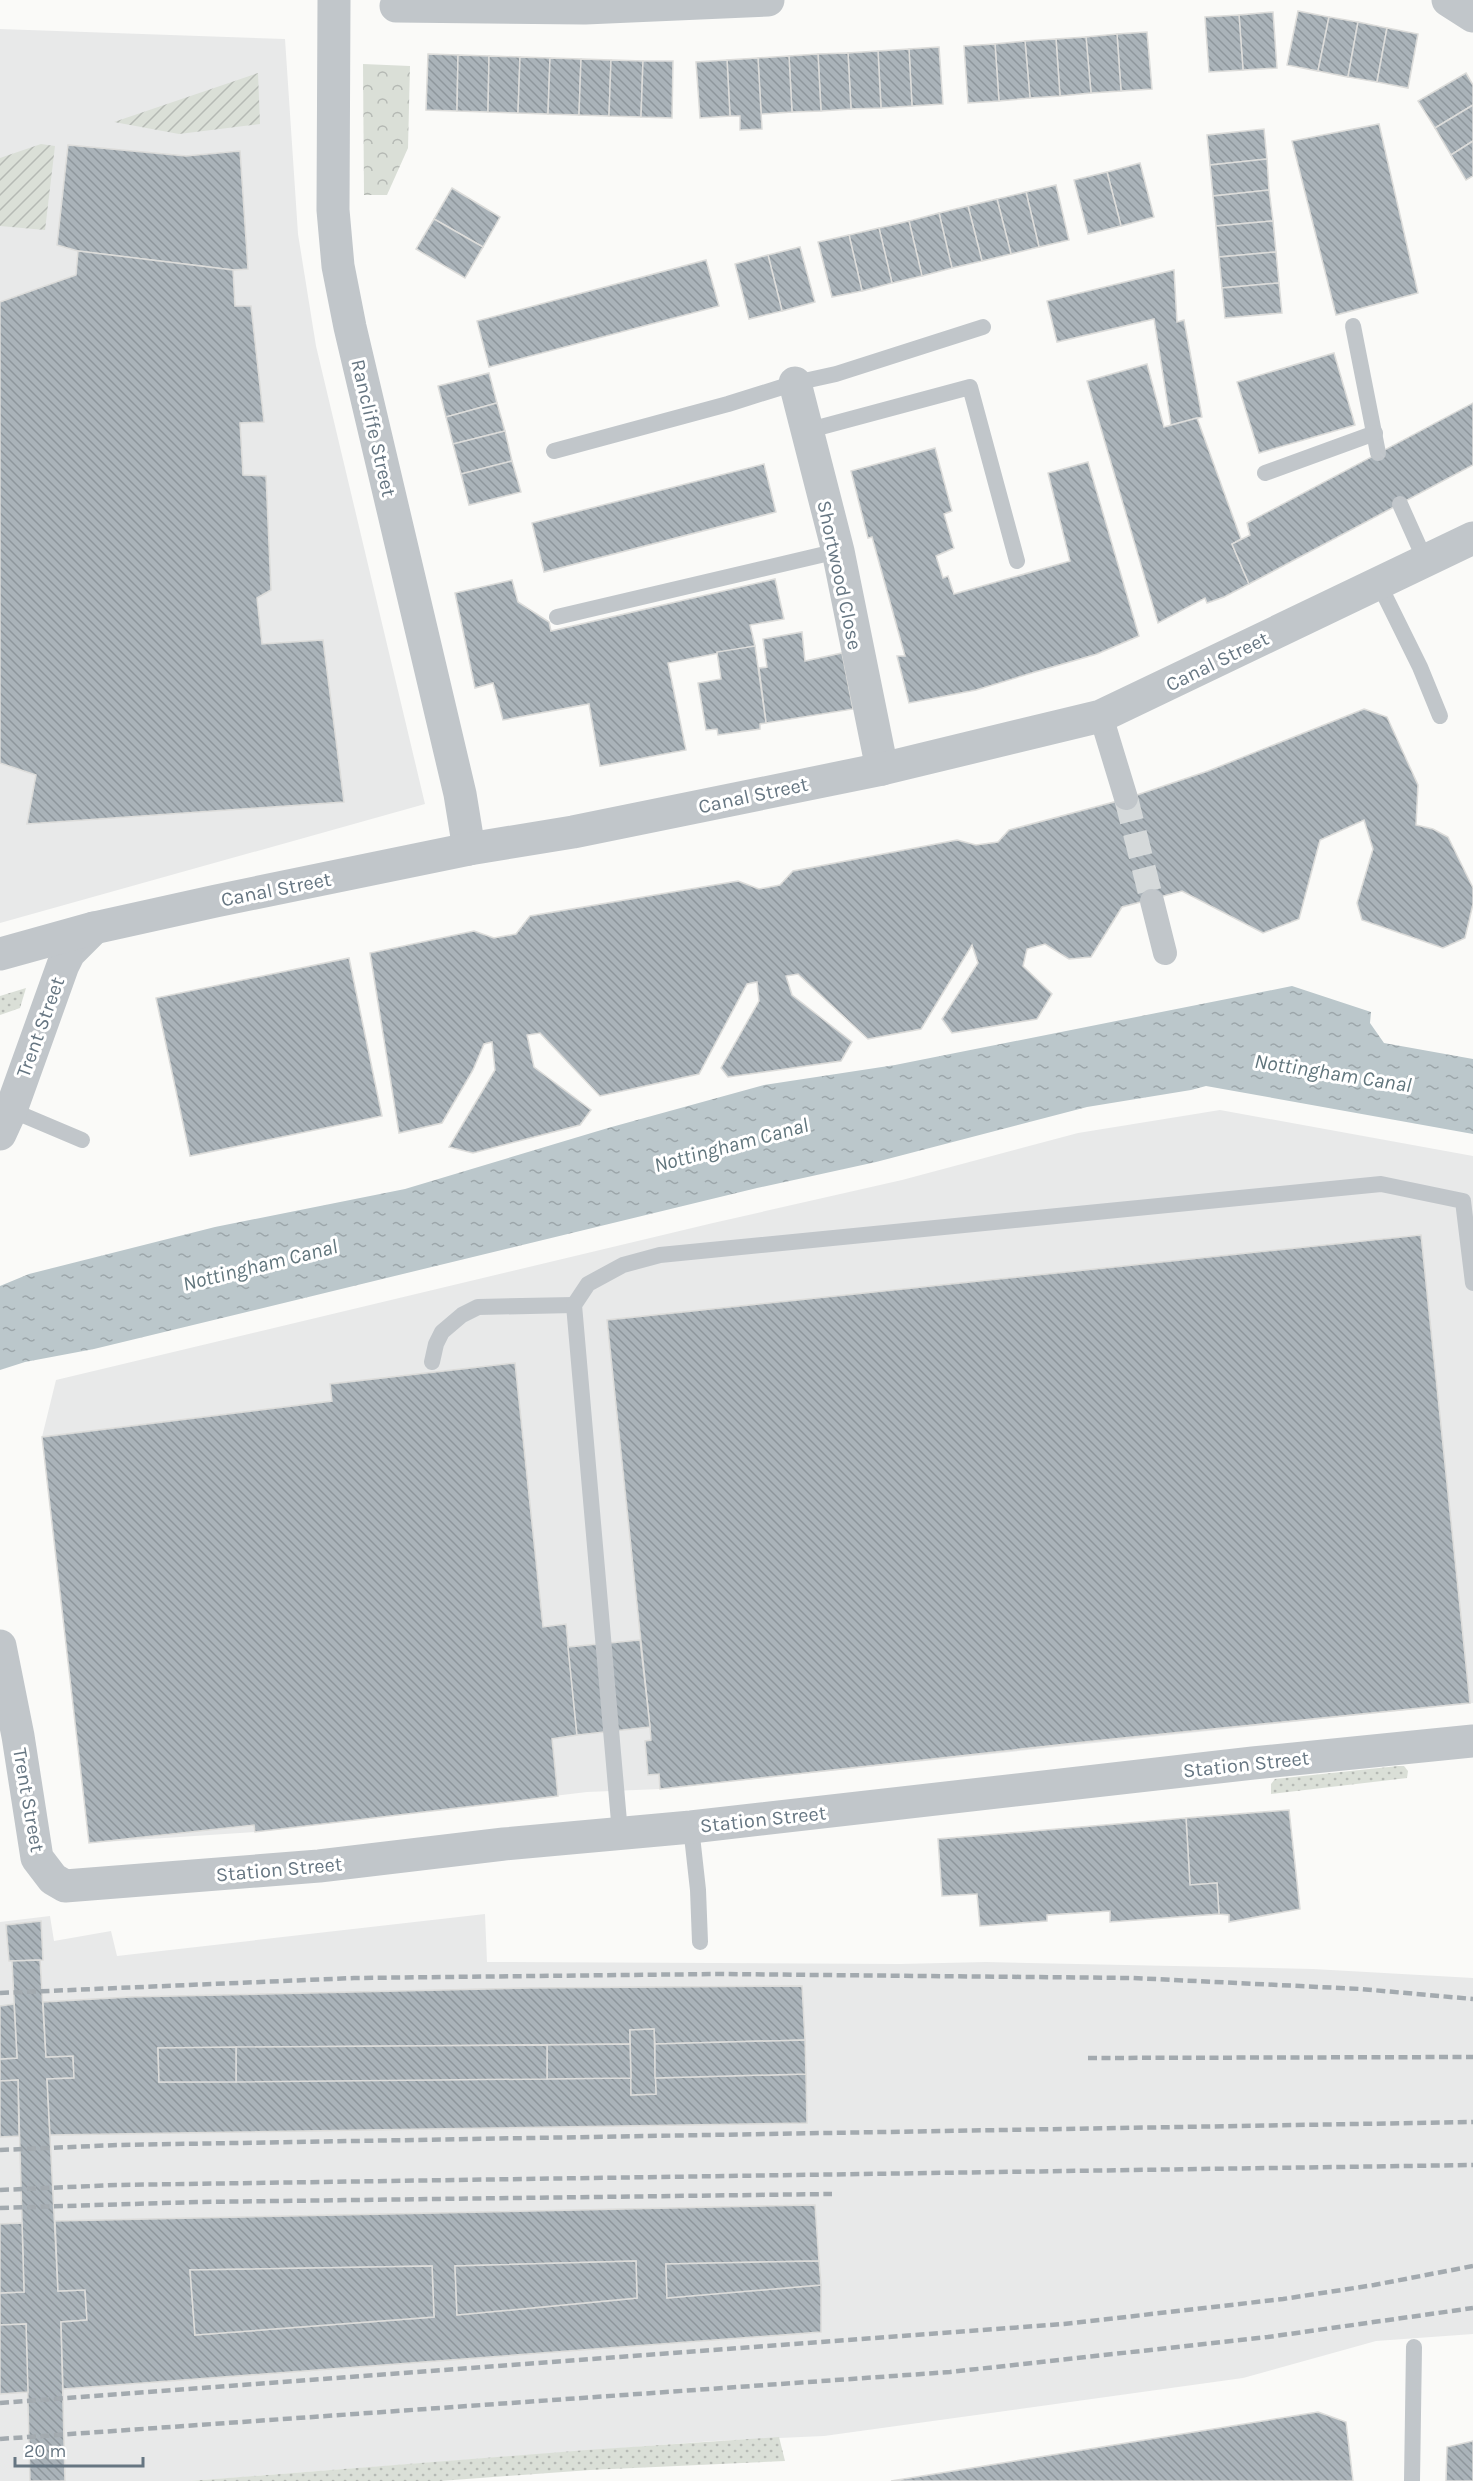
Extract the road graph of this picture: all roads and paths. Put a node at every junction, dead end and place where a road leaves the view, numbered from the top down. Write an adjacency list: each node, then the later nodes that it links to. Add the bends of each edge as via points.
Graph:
1 (334, 0): 25 (street, Rancliffe Street, via 332,165 338,266 460,794)
2 (768, 0): 4 (street, via 585,8)
3 (1448, 0): 5 (street)
4 (396, 6)
5 (1473, 16)
6 (1353, 326): 10 (lane)
7 (983, 327): 8 (lane, via 836,374)
8 (795, 383): 9 (street, Shortwood Close); 11 (lane)
9 (806, 431): 16 (street, Shortwood Close); 18 (lane, via 970,387)
10 (1375, 433): 12 (lane); 13 (lane)
11 (554, 451)
12 (1378, 453)
13 (1265, 473)
14 (1400, 504): 17 (lane)
15 (1473, 538): 17 (street, Canal Street)
16 (838, 551): 20 (lane); 23 (street, Shortwood Close)
17 (1425, 560): 19 (street, Canal Street)
18 (1017, 561)
19 (1379, 584): 21 (street, Canal Street); 22 (lane)
20 (557, 617)
21 (1101, 716): 23 (street, Canal Street); 24 (street)
22 (1440, 716)
23 (882, 769): 25 (street, Canal Street, via 573,832)
24 (1126, 798)
25 (469, 849): 27 (street, Canal Street)
26 (1152, 901): 28 (street)
27 (94, 928): 29 (street, Canal Street); 30 (street, Trent Street, via 69,953 63,965)
28 (1165, 953)
29 (0, 954)
30 (5, 1122): 31 (lane)
31 (82, 1140)
32 (1473, 1283): 33 (lane, via 1463,1201 1381,1184 660,1255 623,1265 588,1284)
33 (574, 1305): 34 (lane, via 478,1307 442,1332); 38 (lane)
34 (432, 1362)
35 (0, 1646): 39 (street, Trent Street, via 37,1858)
36 (1473, 1741): 37 (street, Station Street)
37 (691, 1827): 38 (street, Station Street); 40 (lane)
38 (620, 1833): 39 (street, Station Street, via 319,1866 97,1885 65,1886)
39 (53, 1880)
40 (700, 1942)
41 (1414, 2347): 42 (lane)
42 (1412, 2481)

